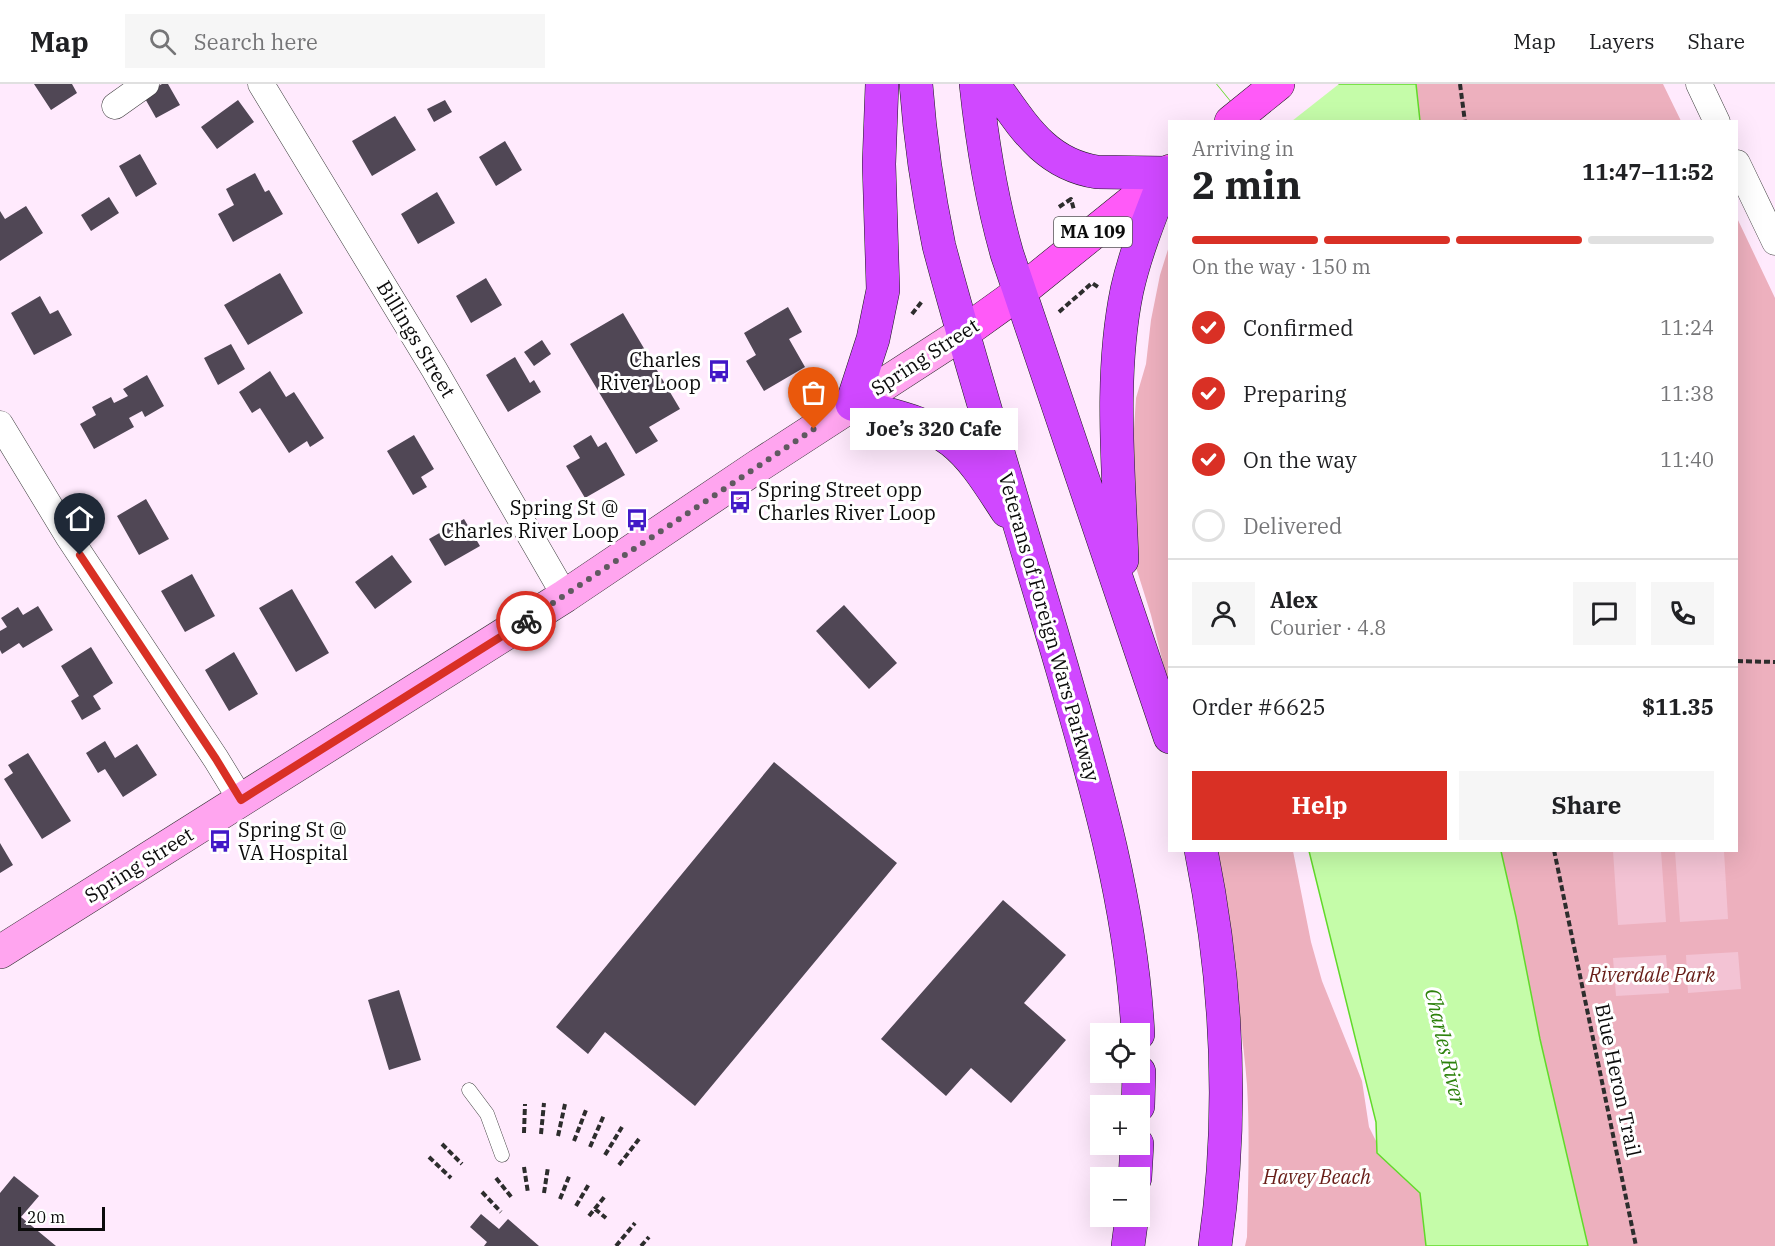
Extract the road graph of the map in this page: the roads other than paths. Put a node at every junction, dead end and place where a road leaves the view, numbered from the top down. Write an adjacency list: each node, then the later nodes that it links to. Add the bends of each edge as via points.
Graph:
1 (146, 84): 9 (street)
2 (261, 84): 20 (street, Billings Street, via 434,369)
3 (882, 84): 17 (highway, via 879,164 883,290 873,339)
4 (916, 84): 16 (highway, Veterans of Foreign Wars Parkway, via 934,225)
5 (976, 84): 15 (highway, via 994,201)
6 (993, 84): 13 (highway, via 1038,144 1067,163 1097,172)
7 (1278, 84): 10 (main road)
8 (1699, 84): 11 (street)
9 (115, 106)
10 (1236, 117)
11 (1716, 120)
12 (1738, 165): 14 (street)
13 (1168, 172): 15 (main road, Spring Street / MA 109); 21 (highway, via 1134,262 1118,351)
14 (1775, 242)
15 (1020, 292): 16 (main road, Spring Street / MA 109); 21 (highway)
16 (963, 333): 17 (main road, Spring Street); 19 (highway, Veterans of Foreign Wars Parkway)
17 (852, 404): 19 (highway, via 928,427 952,441 972,462); 20 (main road, Spring Street)
18 (0, 424): 23 (street, via 68,536)
19 (1022, 532): 26 (highway, Veterans of Foreign Wars Parkway, via 1111,845 1130,947)
20 (565, 596): 23 (main road, Spring Street)
21 (1124, 598): 22 (highway)
22 (1168, 731)
23 (241, 800): 25 (main road, Spring Street)
24 (1201, 852): 31 (highway, via 1220,976 1225,1054 1224,1160)
25 (0, 952)
26 (1137, 1023)
27 (469, 1090): 28 (lane, via 487,1114)
28 (502, 1155)
29 (1131, 1227): 30 (highway)
30 (1128, 1246)
31 (1215, 1246)

